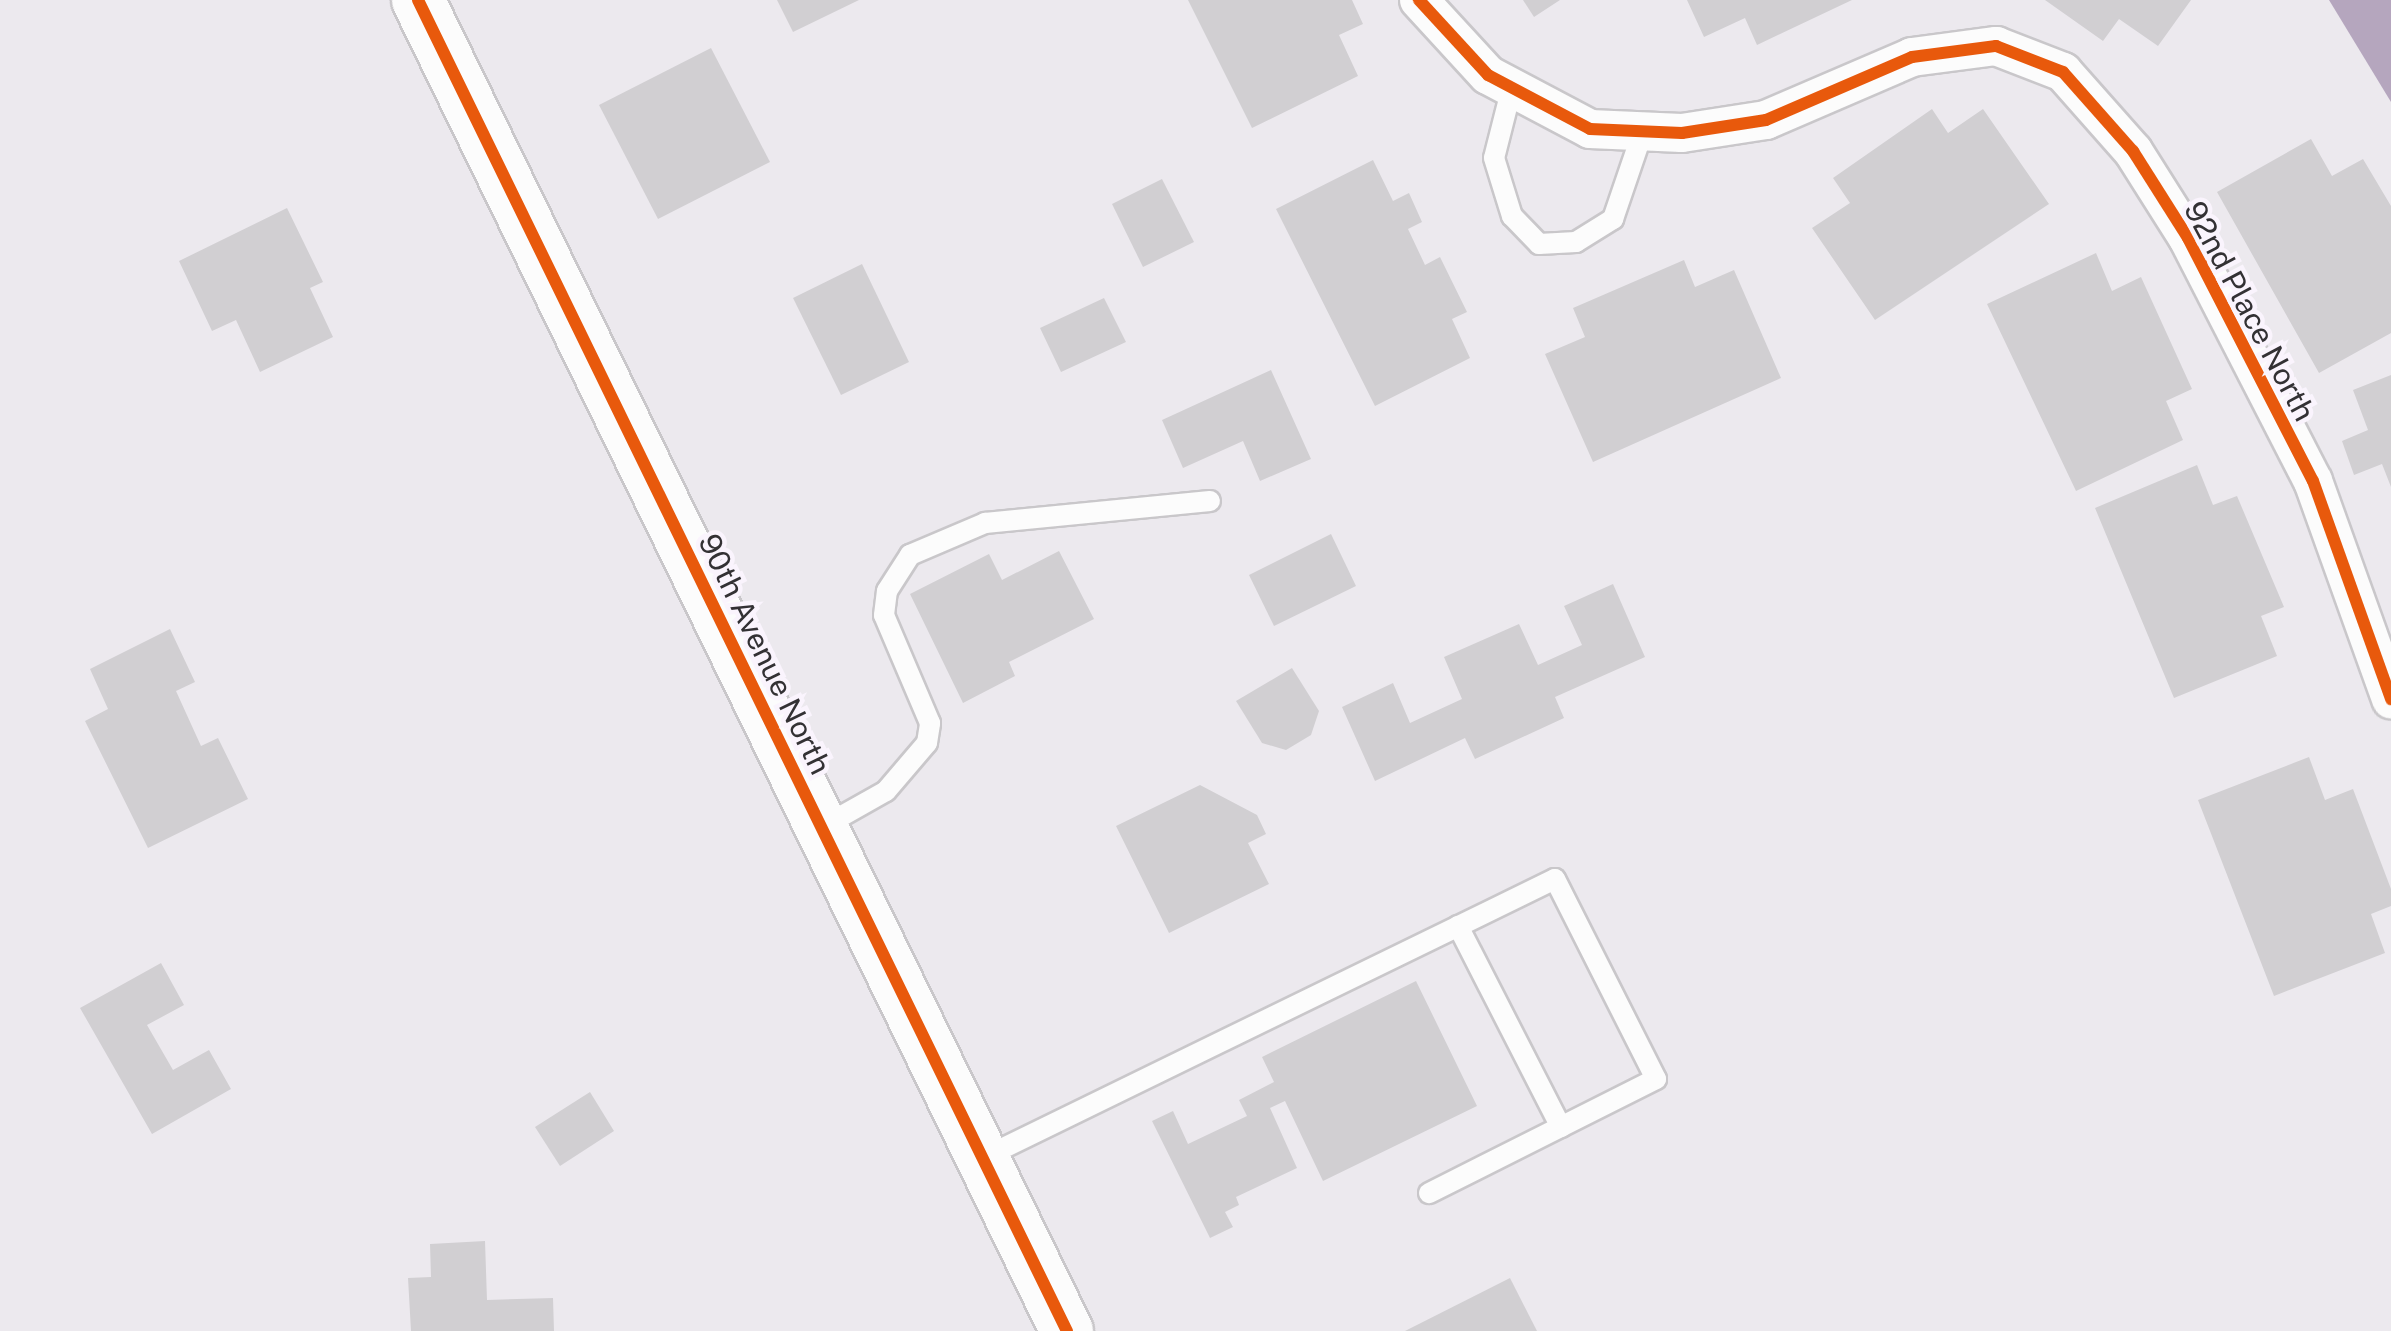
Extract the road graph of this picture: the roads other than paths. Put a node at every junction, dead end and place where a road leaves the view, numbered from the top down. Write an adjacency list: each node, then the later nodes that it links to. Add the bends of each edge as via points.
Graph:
1 (418, 0): 7 (street, 90th Avenue North)
2 (1419, 0): 3 (street, 92nd Place North, via 1488,75)
3 (1512, 87): 4 (street, 92nd Place North, via 1590,128); 4 (lane, via 1494,158 1512,216 1539,244 1576,242 1614,219)
4 (1642, 131): 6 (street, 92nd Place North, via 1766,120 1912,57 1996,46 2064,72 2134,151 2188,238 2313,481)
5 (1210, 501): 7 (lane, via 985,523 910,554 886,591 884,615 930,723 927,744 886,791)
6 (2391, 700)
7 (822, 828): 10 (street, 90th Avenue North)
8 (1458, 926): 9 (lane); 9 (lane, via 1555,879 1572,912 1656,1079); 10 (lane)
9 (1561, 1127): 11 (lane)
10 (983, 1158): 12 (street, 90th Avenue North)
11 (1429, 1194)
12 (1067, 1331)

